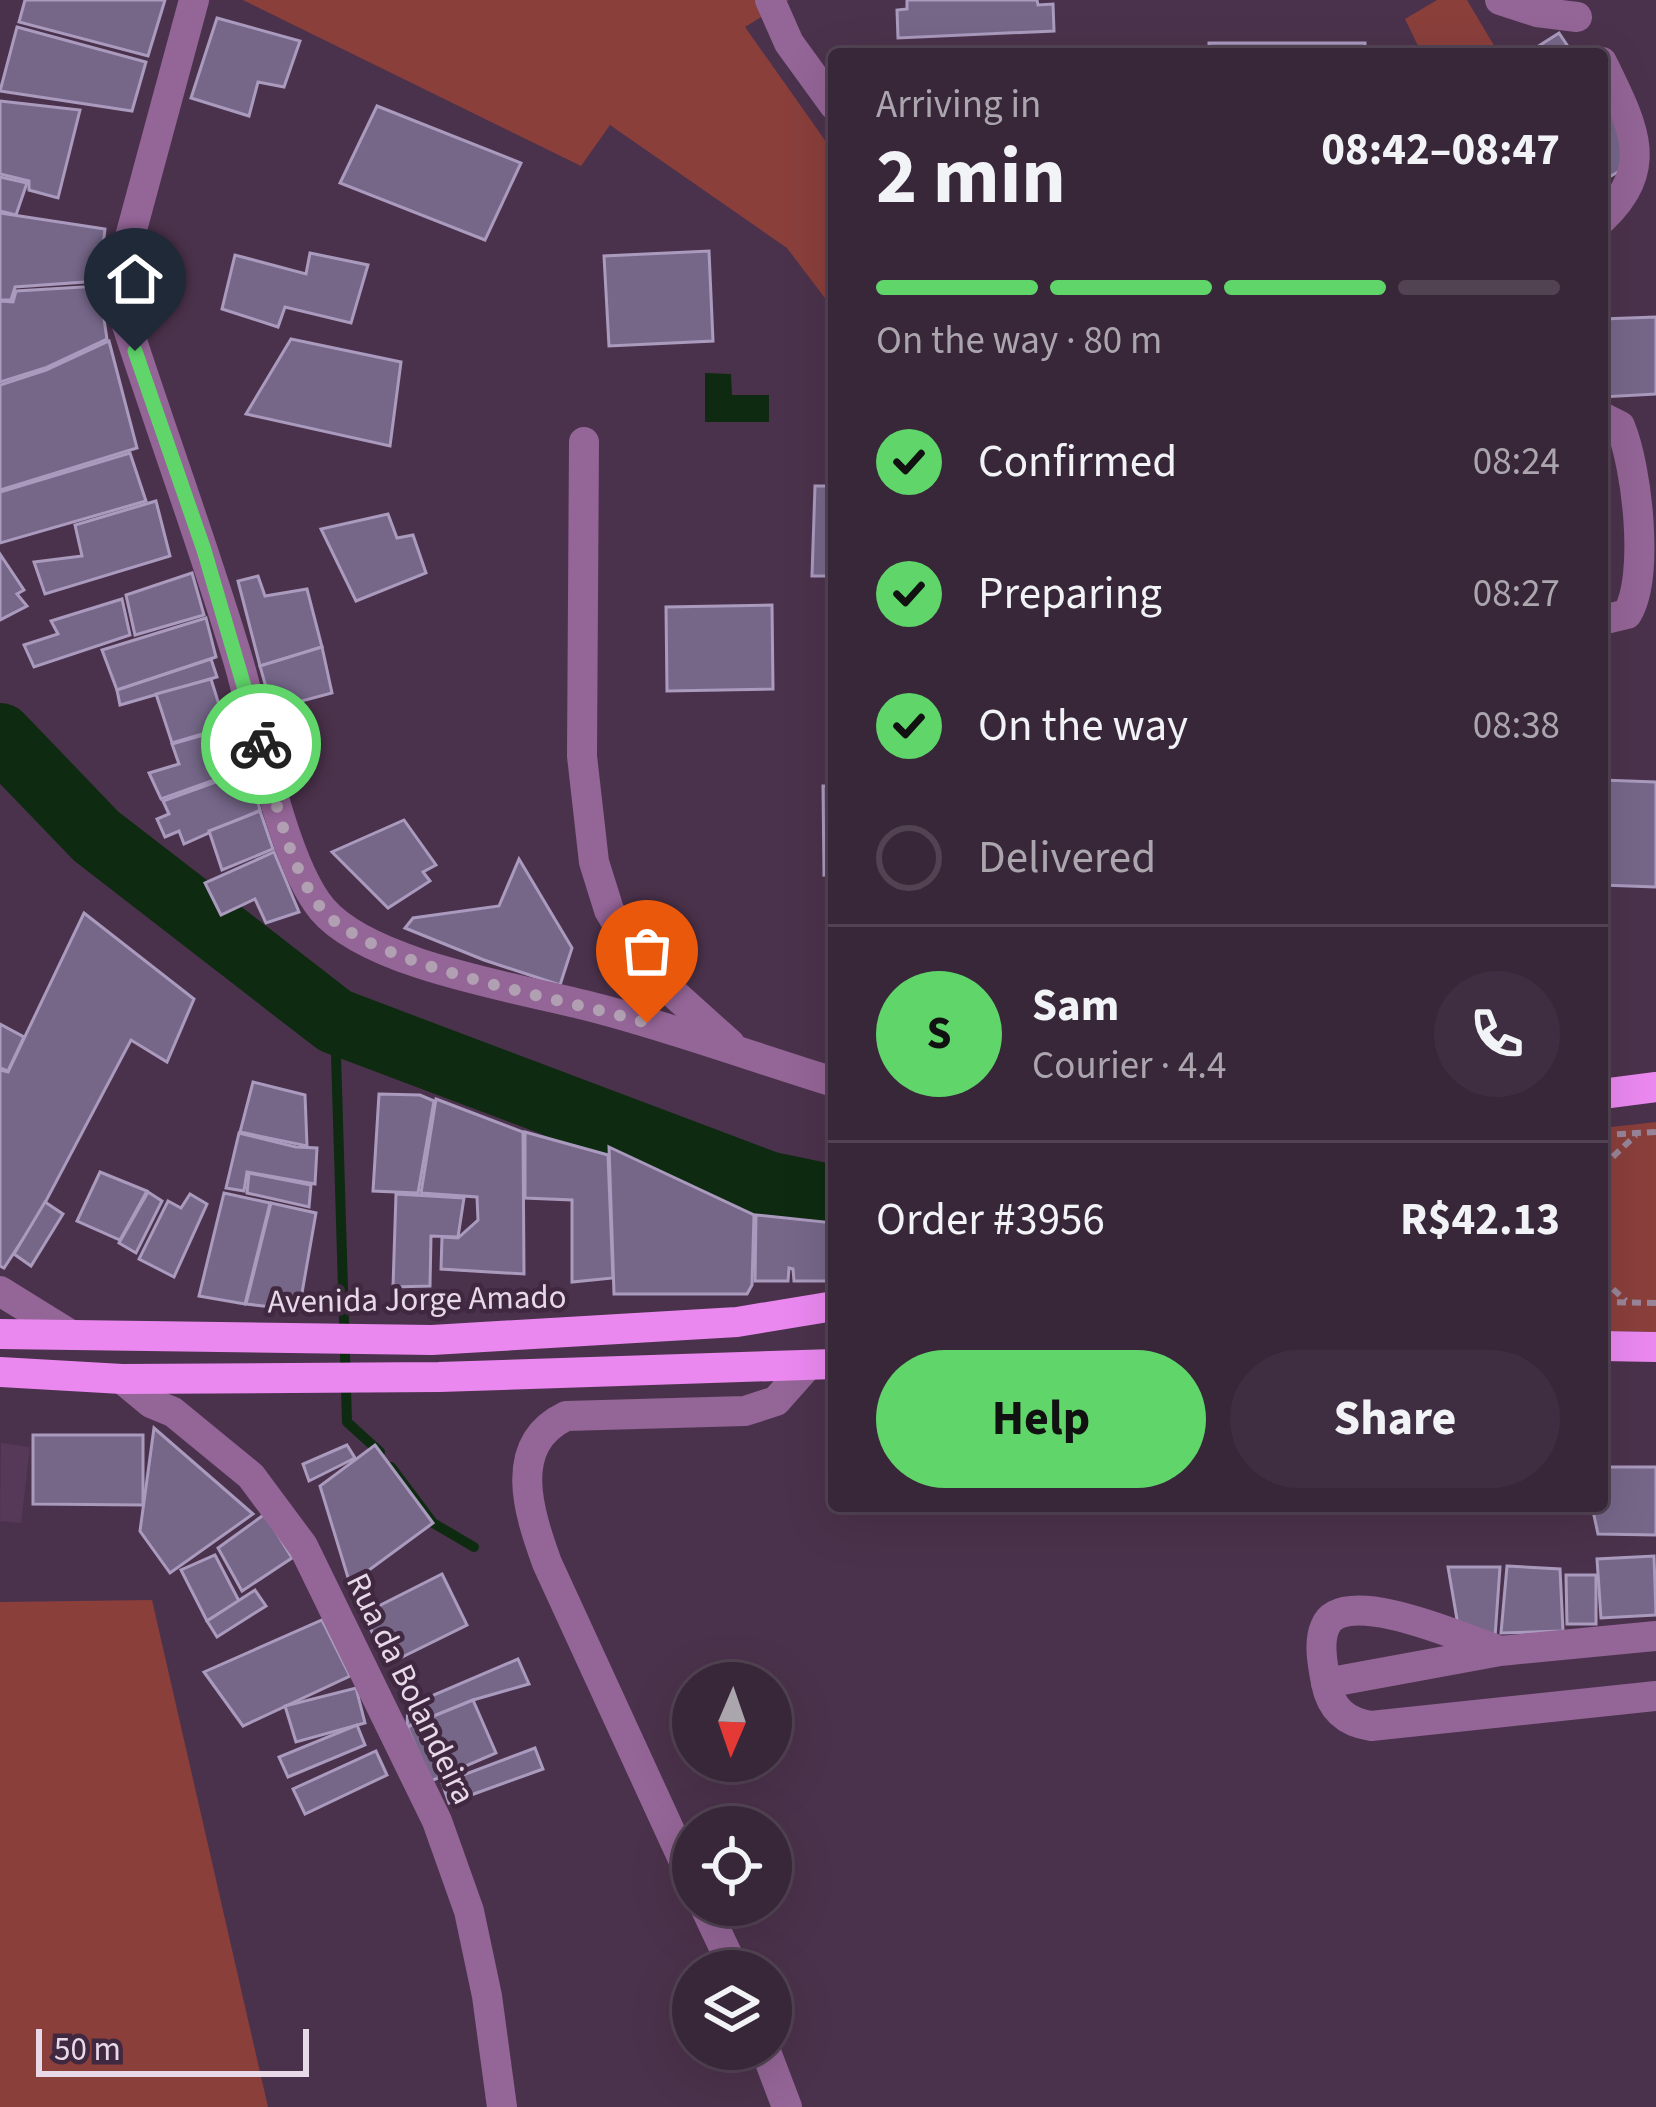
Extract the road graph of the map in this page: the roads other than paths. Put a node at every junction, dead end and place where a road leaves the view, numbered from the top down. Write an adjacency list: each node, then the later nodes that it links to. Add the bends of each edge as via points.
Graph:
1 (194, 0): 12 (street, via 127,248 124,316 298,863 322,909 367,941 431,967)
2 (770, 0): 7 (street)
3 (1500, 0): 4 (street, via 1537,12)
4 (1571, 9): 5 (street)
5 (1594, 48)
6 (1608, 74): 8 (street, via 1646,167 1638,190)
7 (828, 98)
8 (1608, 214)
9 (1608, 420): 11 (street, via 1620,427 1636,479 1638,588 1627,614)
10 (584, 442): 12 (street, via 581,756 594,862 609,910 641,964)
11 (1608, 619)
12 (739, 1052): 13 (street)
13 (828, 1080)
14 (1656, 1087): 15 (main road)
15 (1608, 1093)
16 (0, 1291): 19 (street)
17 (828, 1307): 19 (main road, Avenida Jorge Amado, via 737,1322 432,1340)
18 (0, 1334): 19 (main road, Avenida Jorge Amado)
19 (71, 1335)
20 (1608, 1346): 21 (main road)
21 (1656, 1347)
22 (821, 1365): 24 (main road); 29 (street, via 760,1406 709,1415 566,1416 546,1426 532,1448 531,1517 547,1563)
23 (0, 1372): 24 (main road)
24 (122, 1379): 31 (street, Rua da Bolandeira, via 251,1476 303,1546 437,1821 470,1911)
25 (1656, 1636): 26 (street)
26 (1500, 1651): 27 (street); 27 (street, via 1389,1613 1347,1609 1325,1626)
27 (1326, 1683): 28 (street, via 1341,1715 1371,1726)
28 (1656, 1696)
29 (672, 1835)
30 (773, 2070): 32 (street)
31 (502, 2107)
32 (788, 2107)

